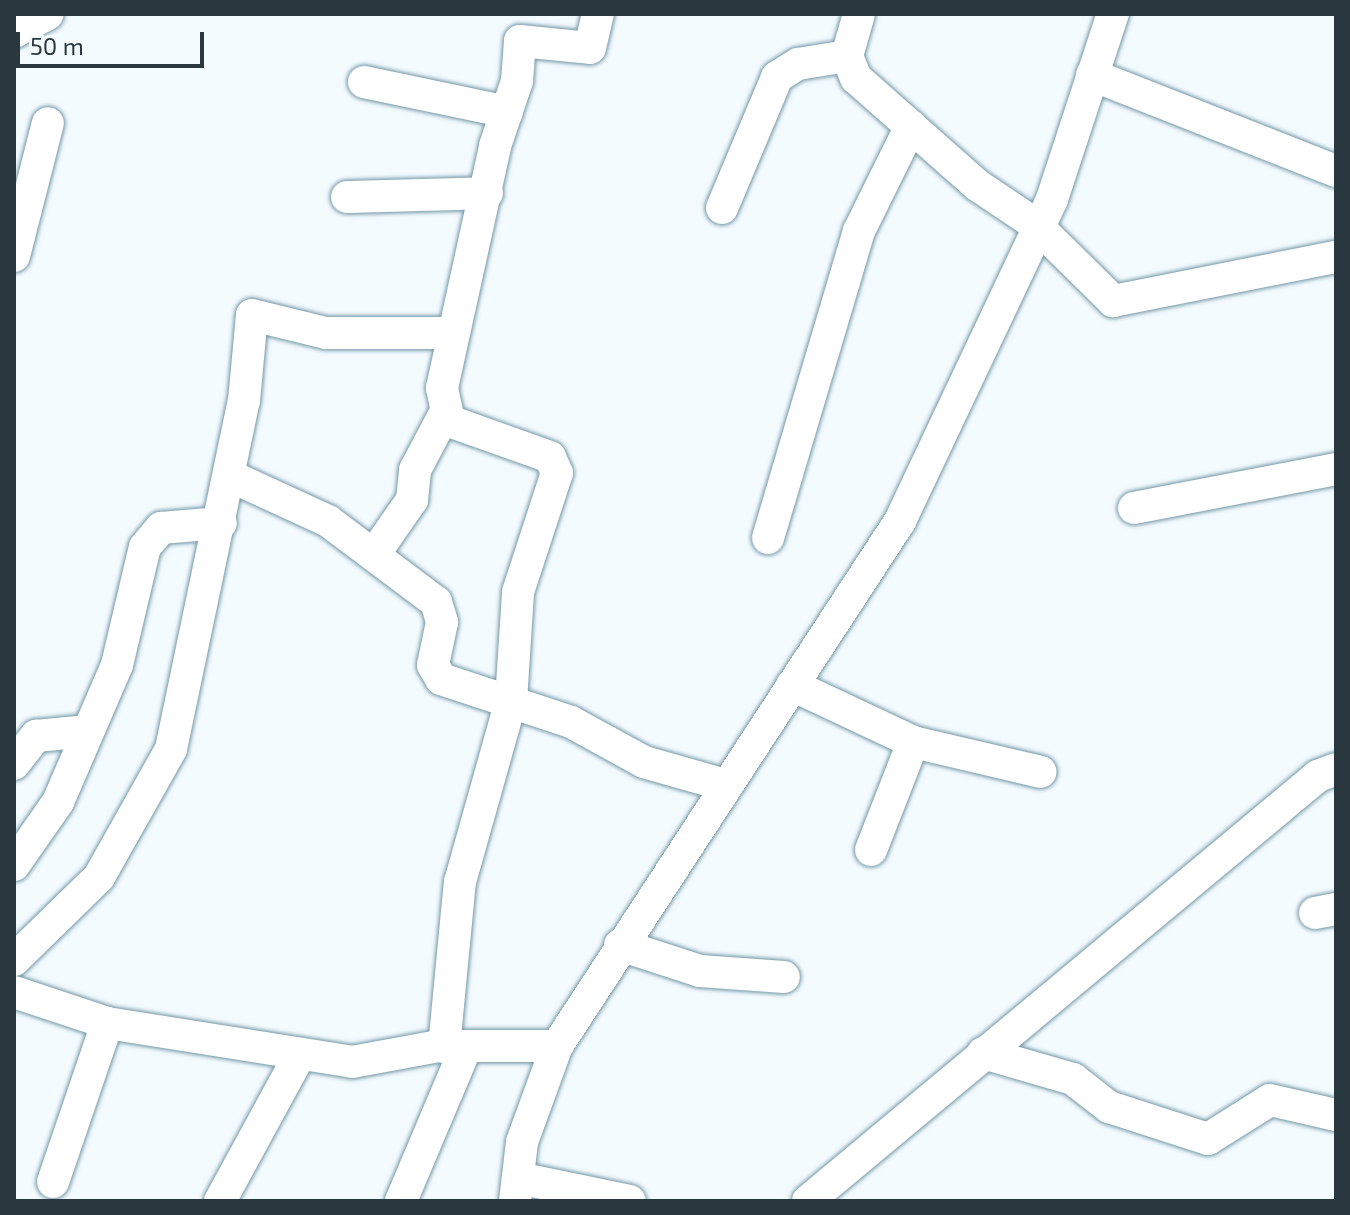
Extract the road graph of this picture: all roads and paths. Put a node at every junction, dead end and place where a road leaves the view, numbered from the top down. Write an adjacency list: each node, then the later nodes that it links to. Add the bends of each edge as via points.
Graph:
1 (48, 14): 5 (street)
2 (598, 14): 9 (street, via 590,48 520,41)
3 (859, 14): 6 (street)
4 (1113, 14): 7 (street)
5 (14, 32)
6 (847, 56): 11 (street, via 856,78); 15 (street, via 798,64 777,77)
7 (1092, 75): 12 (street); 16 (street, via 1052,199)
8 (364, 82): 9 (street)
9 (507, 112): 13 (street)
10 (48, 123): 17 (street)
11 (911, 126): 16 (street); 25 (street, via 859,231)
12 (1336, 171)
13 (487, 193): 14 (street); 19 (street)
14 (347, 197)
15 (722, 208)
16 (1035, 224): 18 (street, via 1113,301); 27 (street, via 900,521)
17 (14, 256)
18 (1336, 257)
19 (453, 333): 20 (street); 22 (street, via 326,333 254,313)
20 (444, 415): 26 (street, via 415,470 412,500); 28 (street, via 550,457 556,467 551,503 518,592)
21 (1336, 469): 23 (street)
22 (230, 476): 24 (street); 26 (street, via 294,502)
23 (1134, 508)
24 (221, 523): 29 (street, via 161,528 145,547 131,626); 38 (street, via 171,749 99,877)
25 (768, 538)
26 (375, 553): 28 (street, via 440,608 435,675)
27 (792, 685): 30 (street); 34 (street)
28 (511, 701): 34 (street, via 644,762); 43 (street, via 460,882)
29 (88, 731): 31 (street, via 36,736); 36 (street, via 58,802)
30 (913, 742): 33 (street); 35 (street)
31 (14, 764)
32 (1336, 769): 44 (street, via 1318,776)
33 (1041, 772)
34 (725, 785): 37 (street)
35 (871, 850)
36 (14, 865)
37 (620, 945): 39 (street, via 700,971); 42 (street)
38 (14, 960)
39 (784, 977)
40 (14, 992): 41 (street)
41 (107, 1023): 45 (street); 47 (street)
42 (557, 1046): 43 (street); 48 (street, via 522,1142)
43 (455, 1047): 45 (street, via 352,1062); 50 (street)
44 (983, 1053): 46 (street, via 1073,1079 1109,1107 1211,1139 1270,1100); 52 (street)
45 (300, 1054): 49 (street)
46 (1336, 1115)
47 (53, 1182)
48 (516, 1189): 51 (street)
49 (220, 1201)
50 (401, 1201)
51 (630, 1201)
52 (808, 1201)

